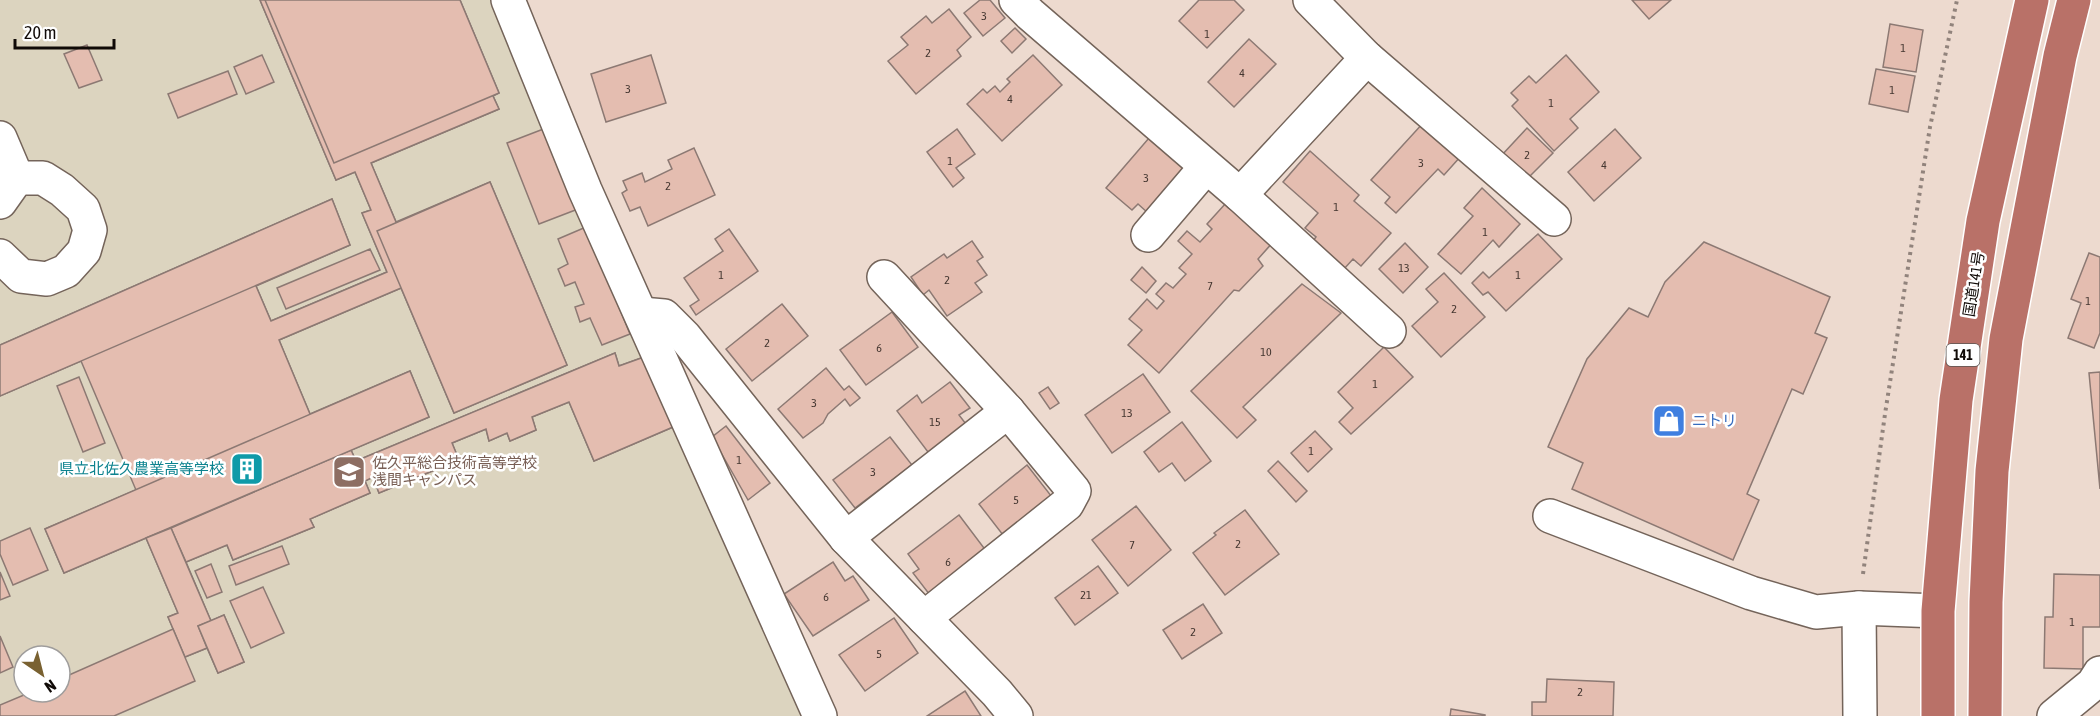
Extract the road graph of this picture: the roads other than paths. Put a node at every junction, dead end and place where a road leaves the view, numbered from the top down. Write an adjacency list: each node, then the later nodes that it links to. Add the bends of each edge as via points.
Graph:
1 (508, 0): 15 (street, via 585,190)
2 (1016, 0): 8 (street)
3 (1310, 0): 6 (street)
4 (2032, 0): 21 (highway, 国道141号 / 141, via 1980,243 1956,400)
5 (2074, 0): 28 (highway, via 2006,339 1992,471)
6 (1367, 58): 10 (street); 11 (street)
7 (0, 138): 9 (street)
8 (1206, 167): 10 (street); 12 (street)
9 (8, 190): 13 (street, via 43,178 82,208 90,230 84,251 66,271 47,279 21,276)
10 (1240, 195): 16 (street)
11 (1554, 219)
12 (1148, 235)
13 (0, 256)
14 (884, 277): 17 (street)
15 (641, 314): 19 (street, via 664,316 685,337); 24 (street)
16 (1389, 331)
17 (1008, 411): 19 (street); 22 (street, via 1074,491 1067,504)
18 (1550, 516): 20 (street, via 1761,596 1816,612)
19 (846, 538): 22 (street)
20 (1859, 608): 21 (street); 26 (street)
21 (1938, 610): 27 (highway, 国道141号 / 141)
22 (924, 618): 25 (street)
23 (2100, 673): 29 (street, via 2093,684)
24 (820, 716)
25 (1017, 716)
26 (1860, 716)
27 (1938, 716)
28 (1984, 716)
29 (2054, 716)

